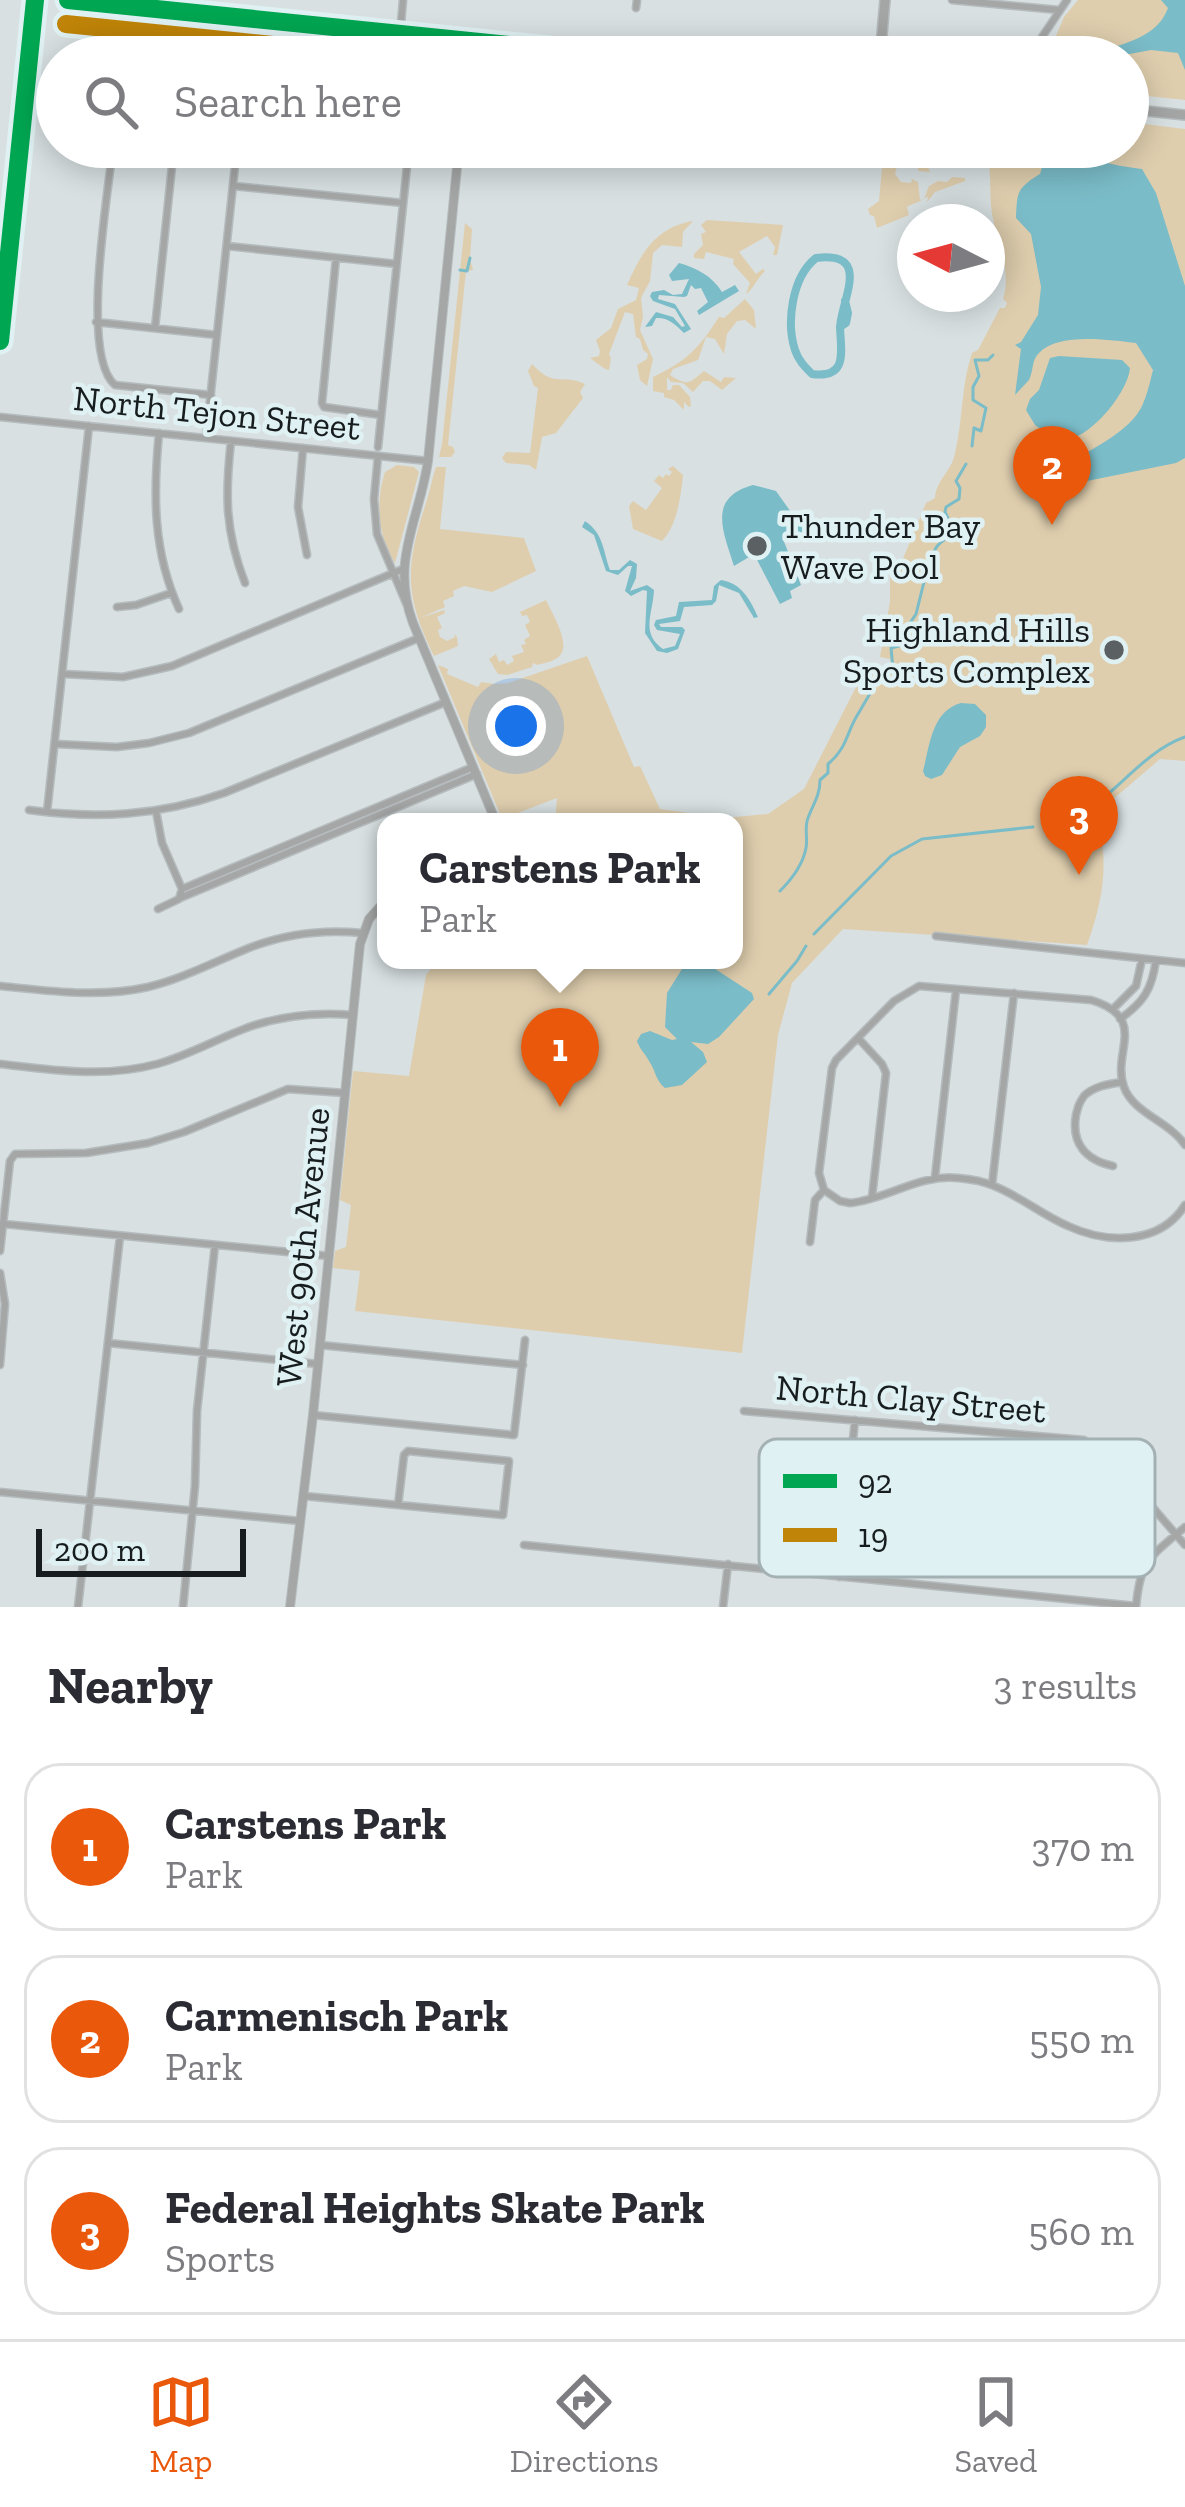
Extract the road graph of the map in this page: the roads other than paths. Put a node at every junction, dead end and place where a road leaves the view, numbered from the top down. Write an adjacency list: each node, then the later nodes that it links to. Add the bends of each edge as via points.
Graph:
1 (35, 0): 25 (main road)
2 (68, 0): 7 (main road)
3 (403, 0): 9 (street)
4 (885, 0): 12 (main road)
5 (952, 0): 8 (street)
6 (1067, 0): 8 (street)
7 (145, 8): 9 (main road); 10 (street)
8 (1059, 10): 13 (street)
9 (400, 35): 11 (main road)
10 (141, 36)
11 (410, 36)
12 (882, 36)
13 (1043, 36)
14 (1149, 111): 15 (main road)
15 (1185, 115)
16 (111, 168): 27 (street)
17 (172, 168): 28 (street)
18 (235, 168): 21 (street)
19 (407, 168): 22 (street)
20 (457, 168): 40 (street)
21 (233, 186): 22 (street); 23 (street)
22 (403, 203): 26 (street)
23 (227, 246): 24 (street); 29 (street)
24 (336, 258): 26 (street); 32 (street, via 322,403)
25 (4, 263): 30 (main road)
26 (397, 264): 32 (street)
27 (96, 322): 28 (street); 31 (street, via 111,382)
28 (155, 328): 29 (street)
29 (218, 335): 31 (street)
30 (0, 341)
31 (211, 395): 36 (street)
32 (381, 415): 39 (street)
33 (0, 417): 34 (street, North Tejon Street)
34 (88, 426): 35 (street, North Tejon Street); 50 (street)
35 (159, 433): 36 (street, North Tejon Street); 45 (street, via 156,527)
36 (206, 438): 37 (street, North Tejon Street)
37 (231, 441): 38 (street, North Tejon Street); 44 (street, via 226,514)
38 (303, 448): 39 (street, North Tejon Street); 41 (street, via 298,507)
39 (378, 451): 40 (street, North Tejon Street); 43 (street, via 374,518)
40 (428, 461): 42 (street)
41 (307, 555)
42 (404, 569): 43 (street); 47 (street)
43 (392, 573): 47 (street); 50 (street, via 172,666 123,677)
44 (245, 583)
45 (171, 593): 46 (street); 48 (street)
46 (117, 607)
47 (407, 607): 49 (street)
48 (178, 609)
49 (419, 638): 51 (street); 52 (street, via 189,733 117,747)
50 (63, 674): 52 (street)
51 (446, 701): 53 (street); 55 (street, via 224,793)
52 (55, 744): 56 (street)
53 (475, 770): 57 (street); 58 (street)
54 (28, 810): 56 (street)
55 (156, 811): 56 (street); 59 (street)
56 (47, 812)
57 (492, 813)
58 (271, 856): 59 (street); 60 (street)
59 (182, 889): 60 (street)
60 (177, 900): 61 (street)
61 (158, 909)
62 (377, 910): 63 (street, West 90th Avenue)
63 (362, 933): 68 (street, via 282,937 126,991); 72 (street, West 90th Avenue)
64 (936, 935): 65 (street)
65 (1142, 959): 66 (street); 71 (street, via 1136,986)
66 (1156, 960): 67 (street); 73 (street, via 1147,996)
67 (1185, 963)
68 (0, 986)
69 (956, 989): 70 (street); 74 (street, via 908,990); 80 (street)
70 (1013, 993): 71 (street); 81 (street)
71 (1113, 1009): 73 (street)
72 (352, 1015): 75 (street, via 279,1018 159,1064 114,1072); 77 (street, West 90th Avenue)
73 (1120, 1019): 76 (street)
74 (858, 1038): 82 (street, via 830,1076); 83 (street, via 886,1073)
75 (0, 1064)
76 (1122, 1082): 78 (street); 79 (street, via 1084,1096 1075,1122 1083,1152)
77 (345, 1093): 85 (street, via 284,1090 127,1148 19,1152); 90 (street, West 90th Avenue)
78 (1185, 1145)
79 (1113, 1166)
80 (935, 1177): 81 (street); 83 (street)
81 (992, 1185): 84 (street, via 1068,1226 1114,1237 1154,1233)
82 (824, 1190): 83 (street, via 843,1202); 87 (street, via 814,1200)
83 (872, 1197)
84 (1185, 1205)
85 (1, 1224): 86 (street); 89 (street)
86 (120, 1236): 88 (street); 93 (street)
87 (810, 1242)
88 (215, 1245): 90 (street); 95 (street)
89 (0, 1251)
90 (329, 1256): 94 (street, West 90th Avenue)
91 (0, 1273): 97 (street)
92 (526, 1340): 98 (street)
93 (108, 1343): 95 (street); 106 (street)
94 (320, 1345): 96 (street, West 90th Avenue); 98 (street)
95 (203, 1353): 96 (street); 109 (street)
96 (318, 1364): 100 (street, West 90th Avenue)
97 (0, 1365)
98 (523, 1365): 100 (street, via 514,1436)
99 (744, 1412): 101 (street, North Clay Street)
100 (313, 1415): 105 (street, West 90th Avenue)
101 (855, 1420): 102 (street); 103 (street, North Clay Street)
102 (853, 1439)
103 (1073, 1439)
104 (0, 1492): 106 (street)
105 (304, 1496): 107 (street); 110 (street, West 90th Avenue)
106 (90, 1501): 109 (street); 121 (street)
107 (398, 1505): 107 (street, via 408,1451 509,1461 503,1515)
108 (1155, 1510): 112 (street, North Clay Street)
109 (193, 1511): 110 (street); 122 (street)
110 (300, 1521): 123 (street, West 90th Avenue)
111 (1185, 1527): 112 (street)
112 (1176, 1535): 114 (street, North Clay Street); 115 (street)
113 (524, 1544): 116 (street)
114 (1185, 1545)
115 (1155, 1555)
116 (728, 1564): 117 (street); 124 (street)
117 (759, 1568)
118 (831, 1577): 120 (street)
119 (1140, 1577): 125 (street)
120 (839, 1578): 125 (street)
121 (78, 1607)
122 (183, 1607)
123 (290, 1607)
124 (723, 1607)
125 (1136, 1607)

